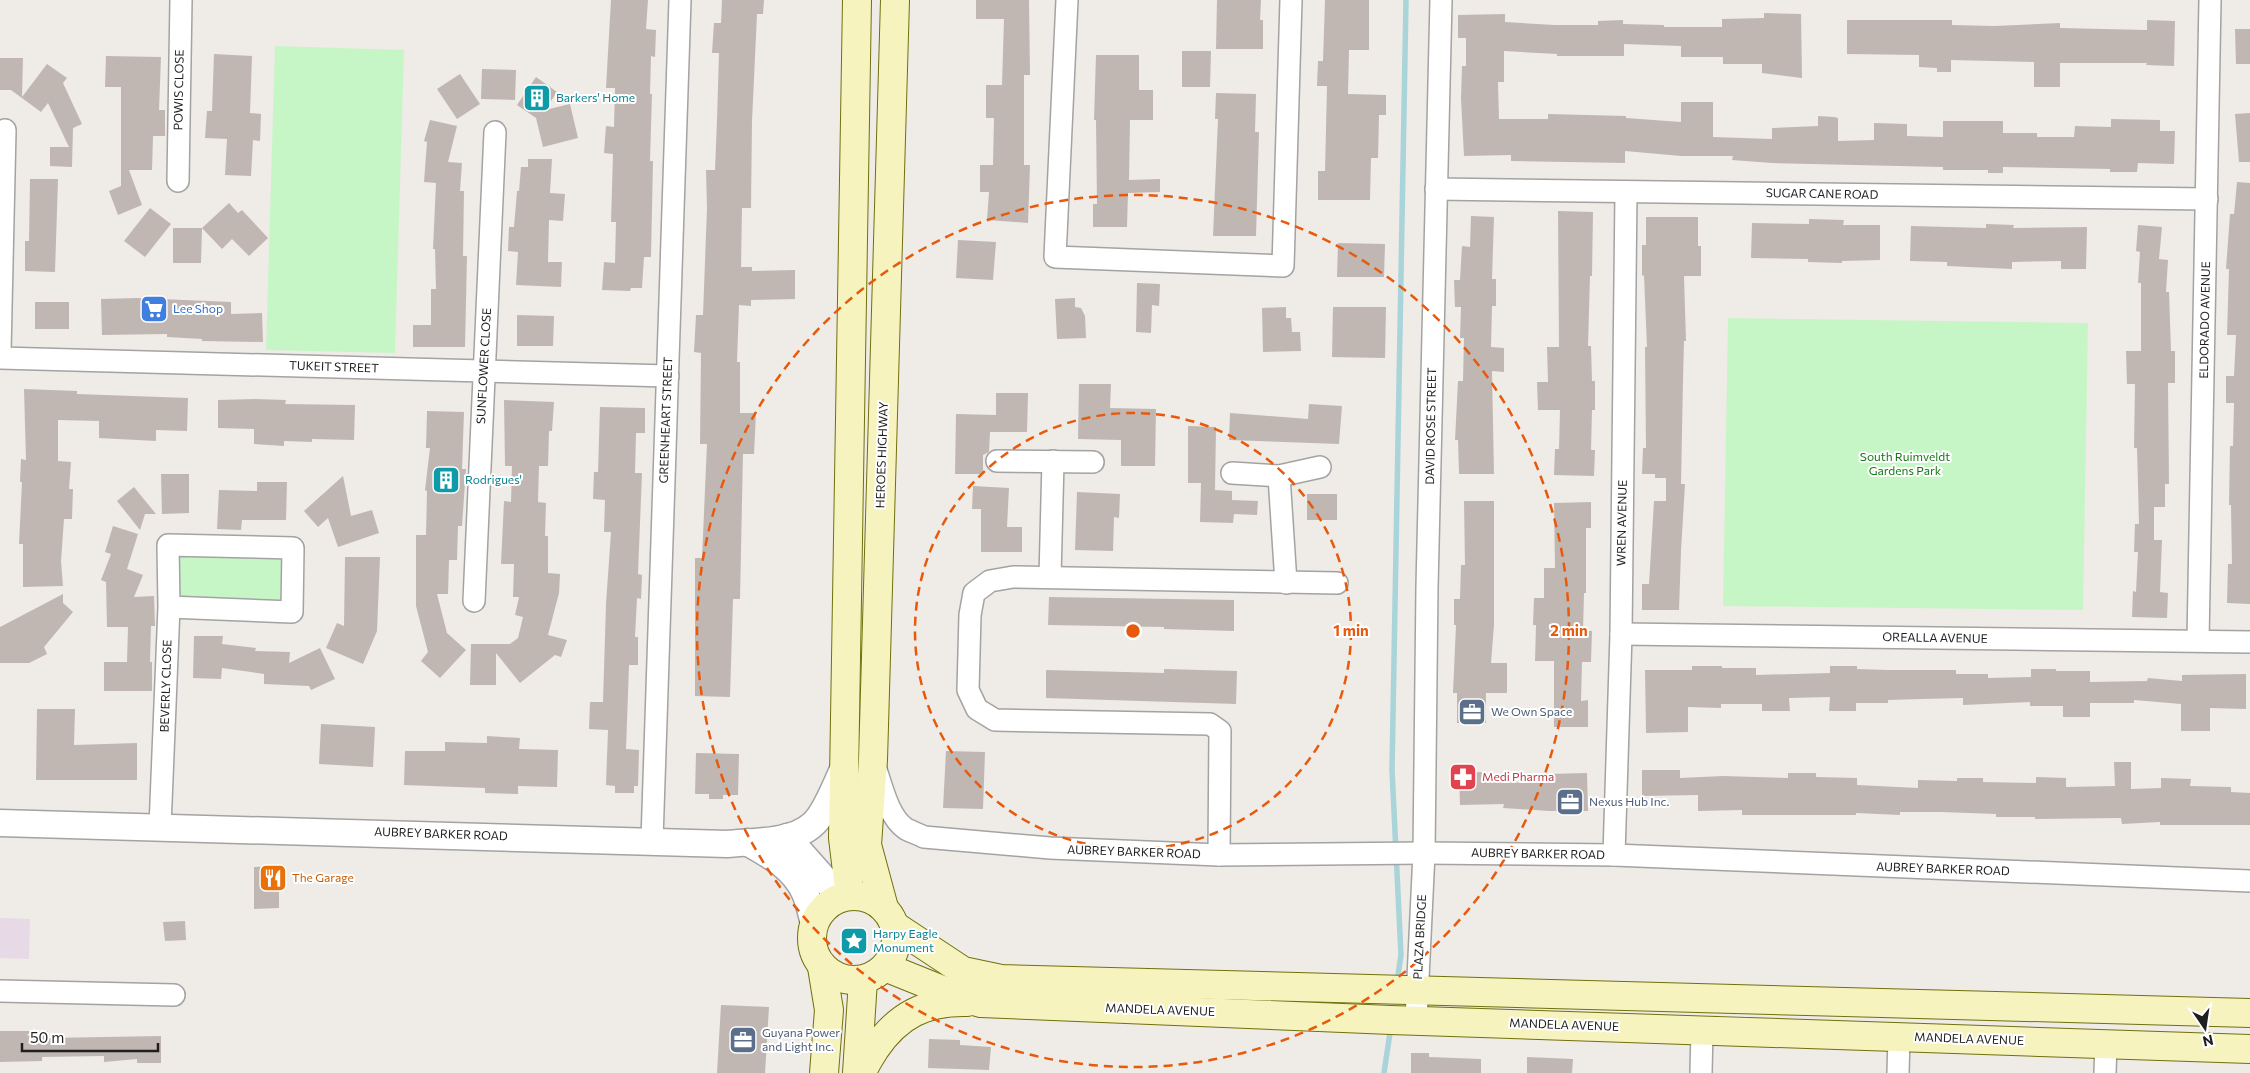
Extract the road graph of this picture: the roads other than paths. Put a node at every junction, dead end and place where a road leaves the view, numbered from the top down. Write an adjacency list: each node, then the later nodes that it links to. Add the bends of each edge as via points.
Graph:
1 (181, 0): 11 (street, POWIS CLOSE)
2 (680, 0): 18 (street, GREENHEART STREET)
3 (857, 0): 34 (main road)
4 (895, 0): 33 (main road, HEROES HIGHWAY)
5 (1068, 0): 6 (street, via 1055,257 1283,266)
6 (1291, 0)
7 (1441, 0): 12 (street, DAVID ROSE STREET)
8 (2210, 0): 14 (street, ELDORADO AVENUE)
9 (5, 130): 15 (street)
10 (495, 132): 17 (street, SUNFLOWER CLOSE)
11 (178, 180)
12 (1436, 189): 13 (street, SUGAR CANE ROAD); 40 (street, DAVID ROSE STREET)
13 (1626, 192): 14 (street, SUGAR CANE ROAD); 30 (street, WREN AVENUE)
14 (2207, 199): 31 (street, ELDORADO AVENUE)
15 (0, 352)
16 (0, 358): 17 (street, TUKEIT STREET)
17 (484, 371): 18 (street, TUKEIT STREET); 28 (street, SUNFLOWER CLOSE)
18 (668, 376): 38 (street, GREENHEART STREET)
19 (997, 461): 20 (street)
20 (1053, 461): 21 (street); 25 (street)
21 (1093, 462)
22 (1320, 467): 24 (street)
23 (1232, 473): 24 (street)
24 (1279, 476): 26 (street)
25 (1050, 577): 26 (street); 41 (street, via 990,581 974,593 970,615 968,690 977,710 995,720 1210,724 1220,730)
26 (1286, 583): 27 (street)
27 (1337, 583)
28 (474, 601)
29 (169, 607): 29 (street, BEVERLY CLOSE, via 168,545 293,548 292,612); 36 (street, BEVERLY CLOSE)
30 (1621, 634): 31 (street, OREALLA AVENUE); 42 (street, WREN AVENUE)
31 (2198, 640): 32 (street, OREALLA AVENUE)
32 (2250, 642)
33 (873, 760): 41 (street, AUBREY BARKER ROAD, via 895,816 905,828 924,837 1050,848); 45 (main road, HEROES HIGHWAY, via 867,845)
34 (844, 767): 37 (street, AUBREY BARKER ROAD, via 820,816 810,827); 44 (main road)
35 (0, 822): 36 (street, AUBREY BARKER ROAD)
36 (160, 827): 38 (street, AUBREY BARKER ROAD)
37 (787, 837): 39 (street, AUBREY BARKER ROAD); 44 (street)
38 (652, 840): 39 (street, AUBREY BARKER ROAD)
39 (747, 842): 46 (street, via 780,860 791,873 805,892)
40 (1424, 853): 41 (street, AUBREY BARKER ROAD); 42 (street, AUBREY BARKER ROAD); 49 (street, PLAZA BRIDGE)
41 (1219, 855)
42 (1614, 855): 43 (street, AUBREY BARKER ROAD)
43 (2250, 881)
44 (846, 897): 45 (main road, via 874,901); 46 (main road, via 830,903)
45 (889, 917): 48 (main road, via 896,941 893,955); 49 (main road, via 963,970 1001,979)
46 (814, 923): 47 (main road, via 812,946)
47 (822, 967): 48 (main road, via 848,981); 59 (main road, via 829,1010)
48 (874, 974): 52 (main road, MANDELA AVENUE); 60 (main road)
49 (1417, 991): 53 (main road); 54 (street, PLAZA BRIDGE)
50 (0, 992): 51 (street)
51 (174, 995)
52 (981, 1003): 54 (main road, MANDELA AVENUE); 61 (main road, via 955,1002 925,1007 901,1019 882,1038)
53 (2250, 1013)
54 (1416, 1020): 55 (main road, MANDELA AVENUE)
55 (1702, 1030): 56 (main road, MANDELA AVENUE); 62 (street)
56 (1899, 1037): 57 (main road, MANDELA AVENUE); 63 (street)
57 (2106, 1044): 58 (main road, MANDELA AVENUE); 64 (street)
58 (2250, 1049)
59 (824, 1073)
60 (857, 1073)
61 (862, 1073)
62 (1701, 1073)
63 (1898, 1073)
64 (2105, 1073)

